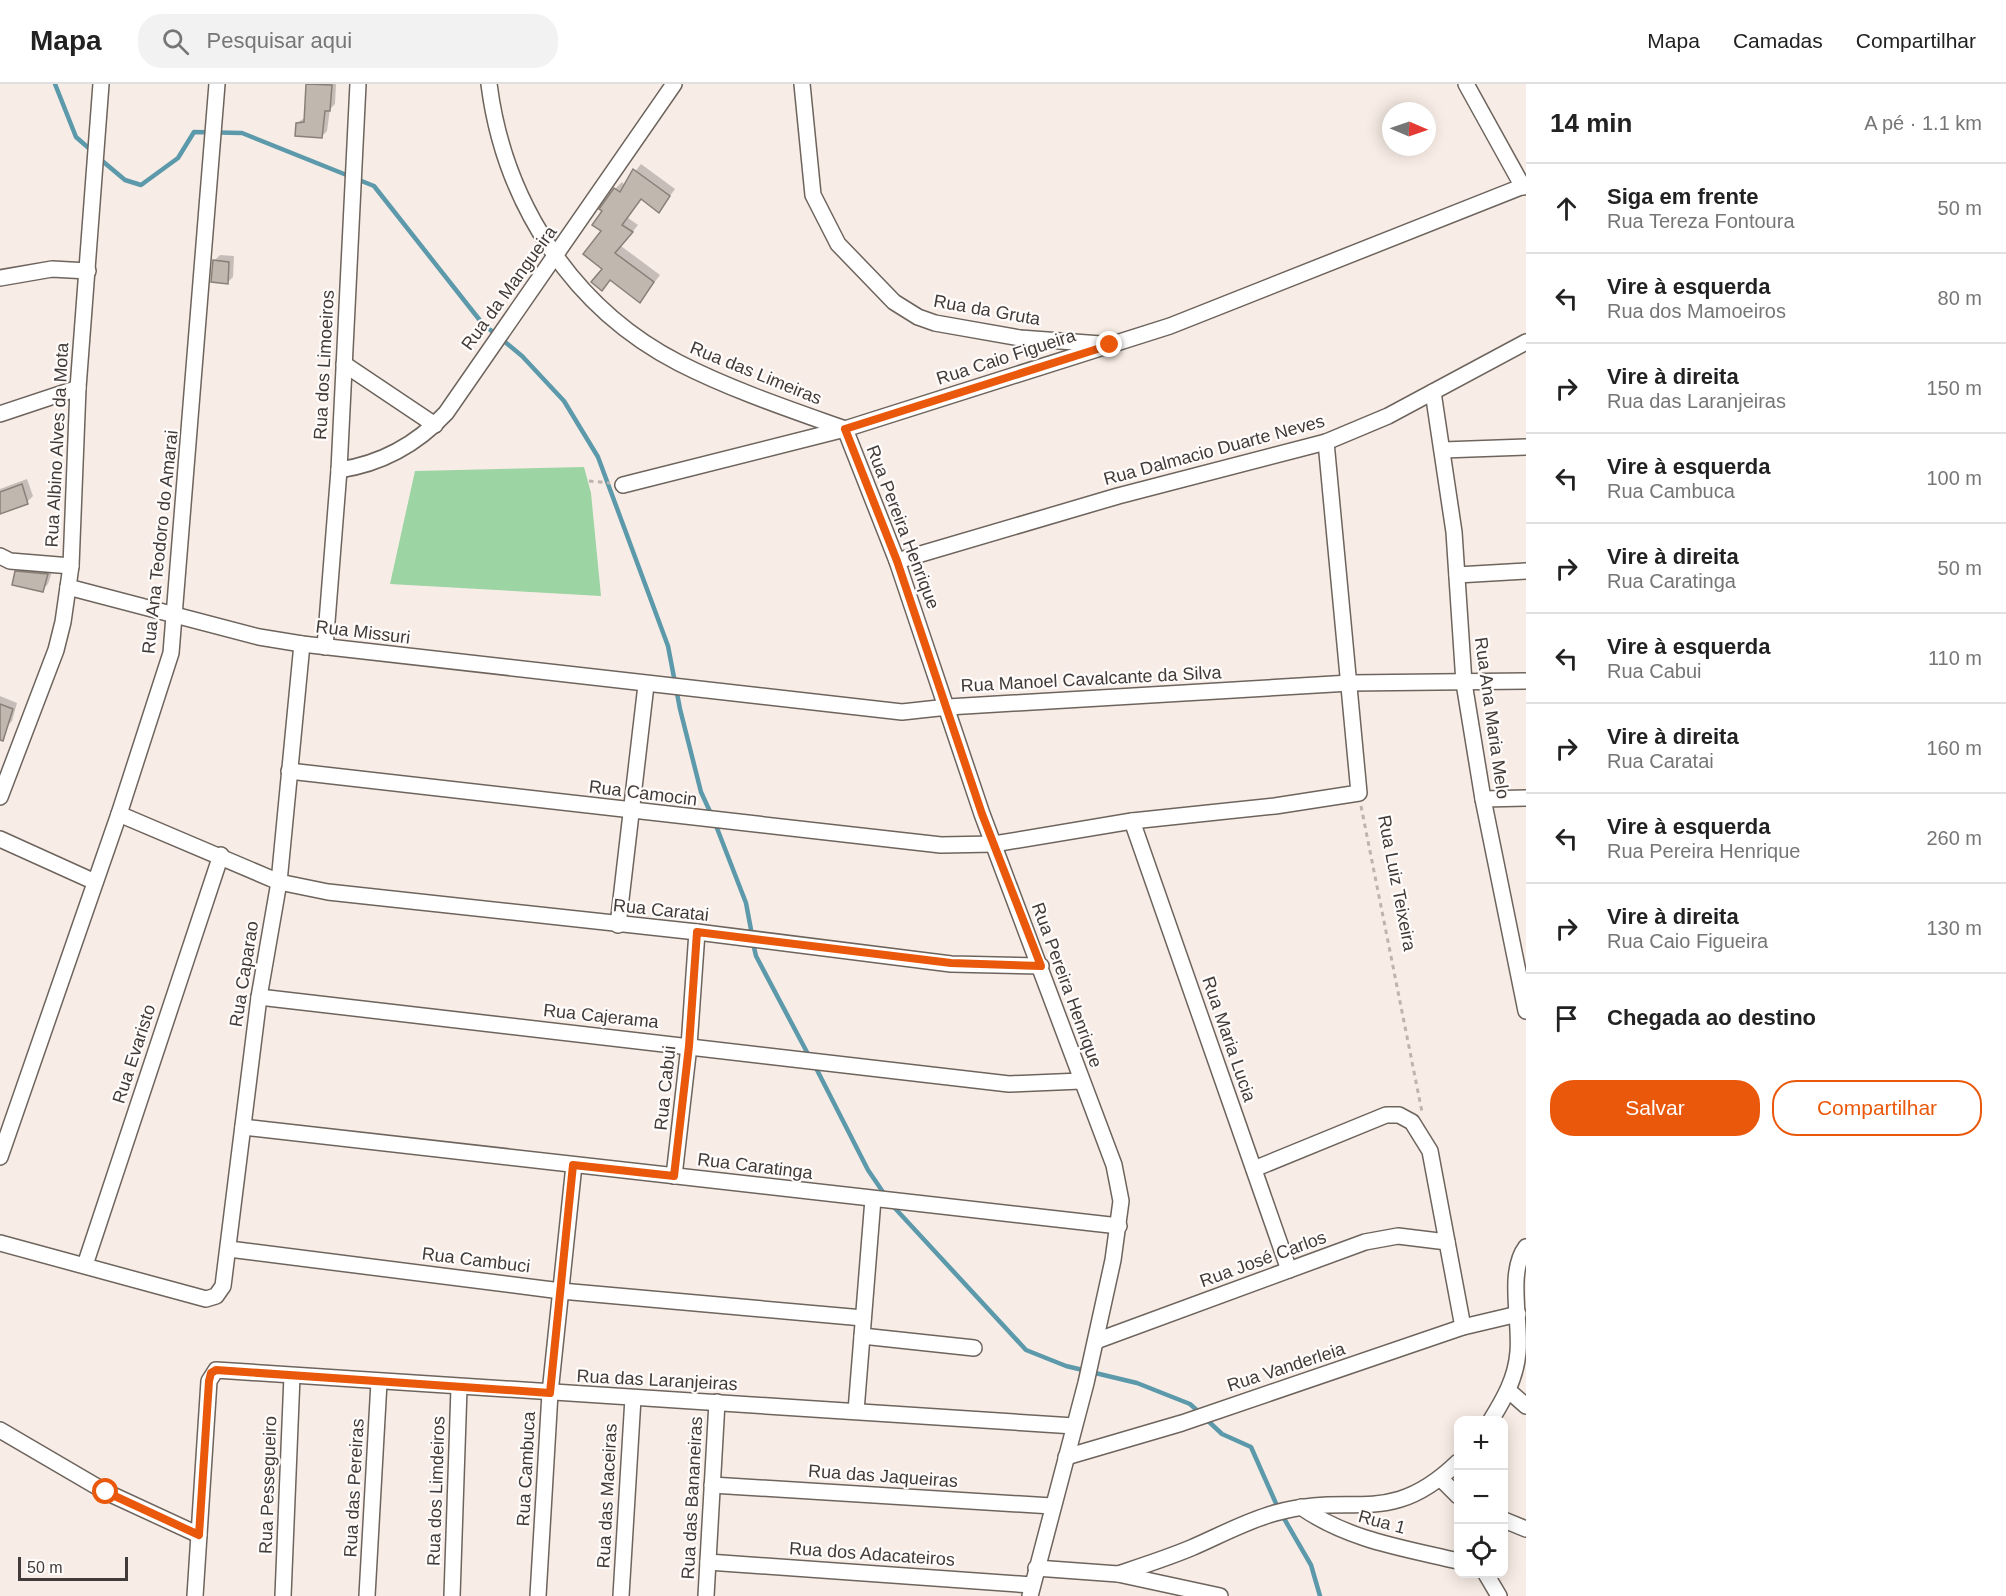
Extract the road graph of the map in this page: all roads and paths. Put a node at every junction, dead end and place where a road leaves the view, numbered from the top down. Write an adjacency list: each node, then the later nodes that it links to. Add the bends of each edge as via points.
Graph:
1 (100, 84): 10 (street, Rua Albino Alves da Mota)
2 (218, 84): 31 (street, Rua Ana Teodoro do Amarai)
3 (358, 84): 14 (street, Rua dos Limoeiros)
4 (489, 84): 9 (street, Rua das Limeiras, via 500,141 514,185)
5 (674, 84): 9 (street, Rua da Mangueira)
6 (802, 84): 13 (street, Rua da Gruta, via 813,195 838,244 894,302 935,322 1020,338)
7 (1466, 84): 8 (street)
8 (1525, 186): 13 (street, Rua Caio Figueira, via 1170,326)
9 (555, 259): 18 (street, Rua da Mangueira); 19 (street, Rua das Limeiras, via 632,335 678,363 774,405)
10 (88, 271): 11 (street, via 52,269); 15 (street, Rua Albino Alves da Mota)
11 (0, 278)
12 (1526, 342): 16 (street, Rua Dalmacio Duarte Neves)
13 (1110, 345): 19 (street, Rua Caio Figueira)
14 (344, 364): 18 (street); 23 (street, Rua dos Limoeiros)
15 (78, 388): 17 (street); 27 (street, Rua Albino Alves da Mota)
16 (1433, 392): 20 (street, Rua Dalmacio Duarte Neves); 22 (street, Rua Ana Maria Melo)
17 (0, 414)
18 (435, 425): 23 (street, Rua da Mangueira, via 402,449)
19 (845, 429): 24 (street, Rua Caio Figueira); 26 (street, Rua Pereira Henrique)
20 (1326, 442): 26 (street, Rua Dalmacio Duarte Neves, via 1118,496); 35 (street)
21 (1526, 447): 22 (street)
22 (1443, 450): 29 (street, Rua Ana Maria Melo)
23 (339, 470): 33 (street, Rua dos Limoeiros)
24 (623, 485)
25 (0, 556): 27 (street, via 10,561)
26 (897, 561): 38 (street, Rua Pereira Henrique)
27 (70, 566): 30 (street, Rua Albino Alves da Mota)
28 (1526, 572): 29 (street)
29 (1457, 575): 36 (street, Rua Ana Maria Melo)
30 (68, 587): 31 (street, Rua Missuri); 41 (street, Rua Albino Alves da Mota, via 56,650)
31 (176, 614): 32 (street, Rua Missuri, via 259,637); 45 (street, Rua Ana Teodoro do Amarai, via 164,680)
32 (302, 644): 33 (street, Rua Missuri); 39 (street, Rua Caparao)
33 (325, 647): 37 (street, Rua Missuri)
34 (1526, 681): 36 (street, Rua Manoel Cavalcante da Silva)
35 (1350, 683): 36 (street, Rua Manoel Cavalcante da Silva); 38 (street, Rua Manoel Cavalcante da Silva); 40 (street)
36 (1464, 683): 43 (street, Rua Ana Maria Melo)
37 (653, 686): 38 (street, Rua Manoel Cavalcante da Silva, via 902,712); 44 (street)
38 (948, 707): 48 (street, Rua Pereira Henrique)
39 (289, 771): 44 (street, Rua Camocin); 51 (street, Rua Caparao)
40 (1359, 793): 46 (street, Rua Camocin); 59 (path, Rua Luiz Teixeira)
41 (0, 797)
42 (1526, 798): 43 (street)
43 (1483, 799): 56 (street, Rua Ana Maria Melo)
44 (630, 811): 48 (street, Rua Camocin, via 940,845); 52 (street)
45 (119, 814): 49 (street, Rua Caratai); 50 (street, Rua Ana Teodoro do Amarai)
46 (1132, 821): 48 (street, Rua Camocin); 63 (street, Rua Maria Lucia)
47 (0, 839): 50 (street)
48 (994, 844): 54 (street, Rua Pereira Henrique)
49 (221, 855): 51 (street, Rua Caratai); 71 (street, Rua Evaristo)
50 (95, 882): 61 (street, Rua Ana Teodoro do Amarai)
51 (279, 882): 52 (street, Rua Caratai, via 327,892); 55 (street, Rua Caparao)
52 (618, 925): 53 (street, Rua Caratai)
53 (697, 932): 54 (street, Rua Caratai, via 951,963); 57 (street, Rua Cabui)
54 (1041, 966): 58 (street, Rua Pereira Henrique)
55 (260, 997): 57 (street, Rua Cajerama); 60 (street, Rua Caparao)
56 (1526, 1011)
57 (689, 1046): 58 (street, Rua Cajerama, via 1009,1084); 64 (street, Rua Cabui)
58 (1081, 1081): 66 (street, Rua Pereira Henrique, via 1114,1165 1121,1201)
59 (1423, 1117)
60 (243, 1127): 62 (street, Rua Caratinga); 70 (street, Rua Caparao)
61 (0, 1157)
62 (573, 1165): 64 (street, Rua Caratinga); 73 (street, Rua Cambuca)
63 (1254, 1169): 67 (street, via 1386,1115 1399,1115 1412,1122 1430,1151); 72 (street, Rua Maria Lucia)
64 (674, 1176): 65 (street, Rua Caratinga)
65 (875, 1199): 66 (street, Rua Caratinga); 75 (street)
66 (1119, 1226): 78 (street, Rua Pereira Henrique)
67 (1448, 1242): 72 (street, Rua José Carlos, via 1385,1237); 76 (street)
68 (0, 1243): 71 (street)
69 (1526, 1248): 74 (street, via 1516,1270)
70 (229, 1249): 71 (street, Rua Caparao, via 223,1286 216,1296 206,1299); 73 (street, Rua Cambuci)
71 (85, 1265)
72 (1289, 1270): 78 (street, Rua José Carlos)
73 (561, 1290): 75 (street, Rua Cambuci); 84 (street, Rua Cambuca)
74 (1518, 1314): 76 (street, Rua Vanderleia); 83 (street, via 1518,1354)
75 (863, 1318): 77 (street)
76 (1463, 1327): 92 (street, Rua Vanderleia, via 1182,1423)
77 (862, 1336): 79 (street); 88 (street)
78 (1095, 1344): 90 (street, Rua Pereira Henrique)
79 (974, 1347)
80 (292, 1376): 81 (street, Rua das Laranjeiras); 101 (street, Rua das Laranjeiras, via 223,1370 211,1373); 109 (street, Rua Pessegueiro)
81 (379, 1382): 82 (street, Rua das Laranjeiras); 110 (street, Rua das Pereiras)
82 (459, 1388): 84 (street, Rua das Laranjeiras); 111 (street, Rua dos Limdeiros)
83 (1509, 1391): 87 (street); 89 (street)
84 (550, 1393): 85 (street, Rua das Laranjeiras); 112 (street, Rua Cambuca)
85 (633, 1398): 86 (street, Rua das Laranjeiras); 113 (street, Rua das Maceiras)
86 (717, 1402): 88 (street, Rua das Laranjeiras); 95 (street, Rua das Bananeiras)
87 (1526, 1406)
88 (856, 1411): 90 (street, Rua das Laranjeiras)
89 (1493, 1416)
90 (1074, 1426): 92 (street, Rua Pereira Henrique)
91 (0, 1430): 101 (street, via 106,1492)
92 (1066, 1457): 97 (street, Rua Pereira Henrique)
93 (1454, 1466): 94 (street)
94 (1441, 1479): 96 (street); 98 (street, via 1400,1501 1377,1506)
95 (712, 1485): 97 (street, Rua das Jaqueiras); 103 (street, Rua das Bananeiras)
96 (1454, 1492)
97 (1052, 1506): 104 (street, Rua Pereira Henrique)
98 (1298, 1507): 102 (street, Rua 1, via 1345,1532); 105 (street, via 1265,1516)
99 (1508, 1522): 100 (street)
100 (1526, 1528)
101 (199, 1535): 108 (street)
102 (1454, 1560)
103 (708, 1562): 107 (street, Rua dos Adacateiros); 114 (street, Rua das Bananeiras)
104 (1036, 1568): 105 (street); 107 (street, Rua Pereira Henrique)
105 (1118, 1574): 115 (street)
106 (1491, 1578): 116 (street)
107 (1031, 1591)
108 (195, 1596)
109 (283, 1596)
110 (368, 1596)
111 (452, 1596)
112 (538, 1596)
113 (621, 1596)
114 (706, 1596)
115 (1220, 1596)
116 (1499, 1596)

